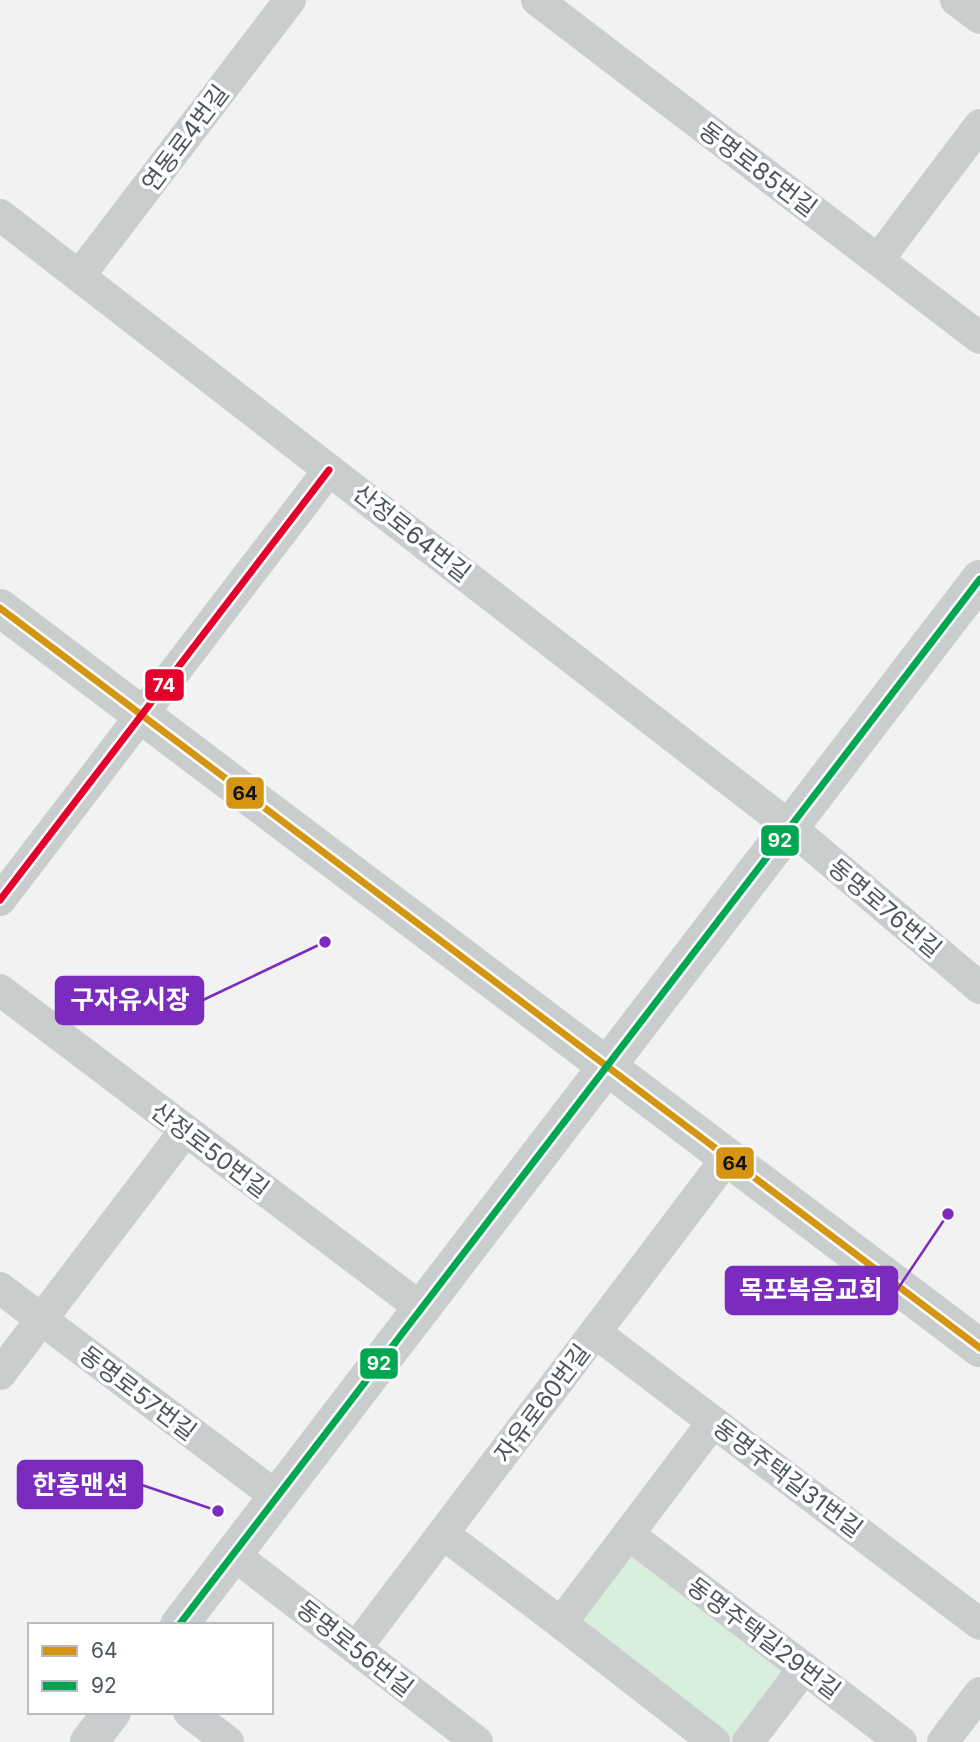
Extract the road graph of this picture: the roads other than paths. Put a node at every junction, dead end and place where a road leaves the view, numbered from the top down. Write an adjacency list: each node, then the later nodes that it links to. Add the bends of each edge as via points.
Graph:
1 (290, 0): 8 (street, 연동로4번길)
2 (537, 0): 7 (street, 동명로85번길)
3 (956, 0): 4 (street)
4 (980, 18)
5 (980, 125): 7 (street)
6 (0, 215): 8 (street, 산정로64번길)
7 (878, 260): 9 (street, 동명로85번길)
8 (79, 276): 10 (street, 산정로64번길)
9 (980, 338)
10 (330, 470): 13 (street); 14 (street, 산정로64번길)
11 (980, 579): 14 (street)
12 (0, 608): 13 (street)
13 (142, 715): 15 (street); 18 (street)
14 (790, 827): 16 (street, 동명로76번길); 18 (street)
15 (0, 900)
16 (980, 988)
17 (0, 990): 19 (street, 산정로50번길)
18 (606, 1067): 20 (street); 22 (street)
19 (185, 1131): 22 (street, 산정로50번길); 23 (street)
20 (727, 1158): 24 (street, 자유로60번길); 25 (street)
21 (0, 1288): 23 (street, 동명로57번길)
22 (421, 1308): 28 (street)
23 (41, 1320): 26 (street); 28 (street, 동명로57번길)
24 (596, 1333): 27 (street, 동명주택길31번길); 29 (street, 자유로60번길)
25 (980, 1348)
26 (0, 1374)
27 (713, 1422): 30 (street); 34 (street, 동명주택길31번길)
28 (277, 1497): 31 (street)
29 (443, 1534): 33 (street); 35 (street, 자유로60번길)
30 (628, 1534): 33 (street); 36 (street, 동명주택길29번길)
31 (233, 1554): 32 (street); 35 (street, 동명로56번길)
32 (181, 1623)
33 (561, 1623): 43 (street)
34 (980, 1623)
35 (356, 1648): 42 (street, 동명로56번길)
36 (804, 1668): 44 (street); 45 (street, 동명주택길29번길)
37 (980, 1693): 46 (street)
38 (110, 1714): 40 (street)
39 (192, 1714): 41 (street)
40 (89, 1742)
41 (228, 1742)
42 (477, 1742)
43 (714, 1742)
44 (748, 1742)
45 (901, 1742)
46 (943, 1742)

